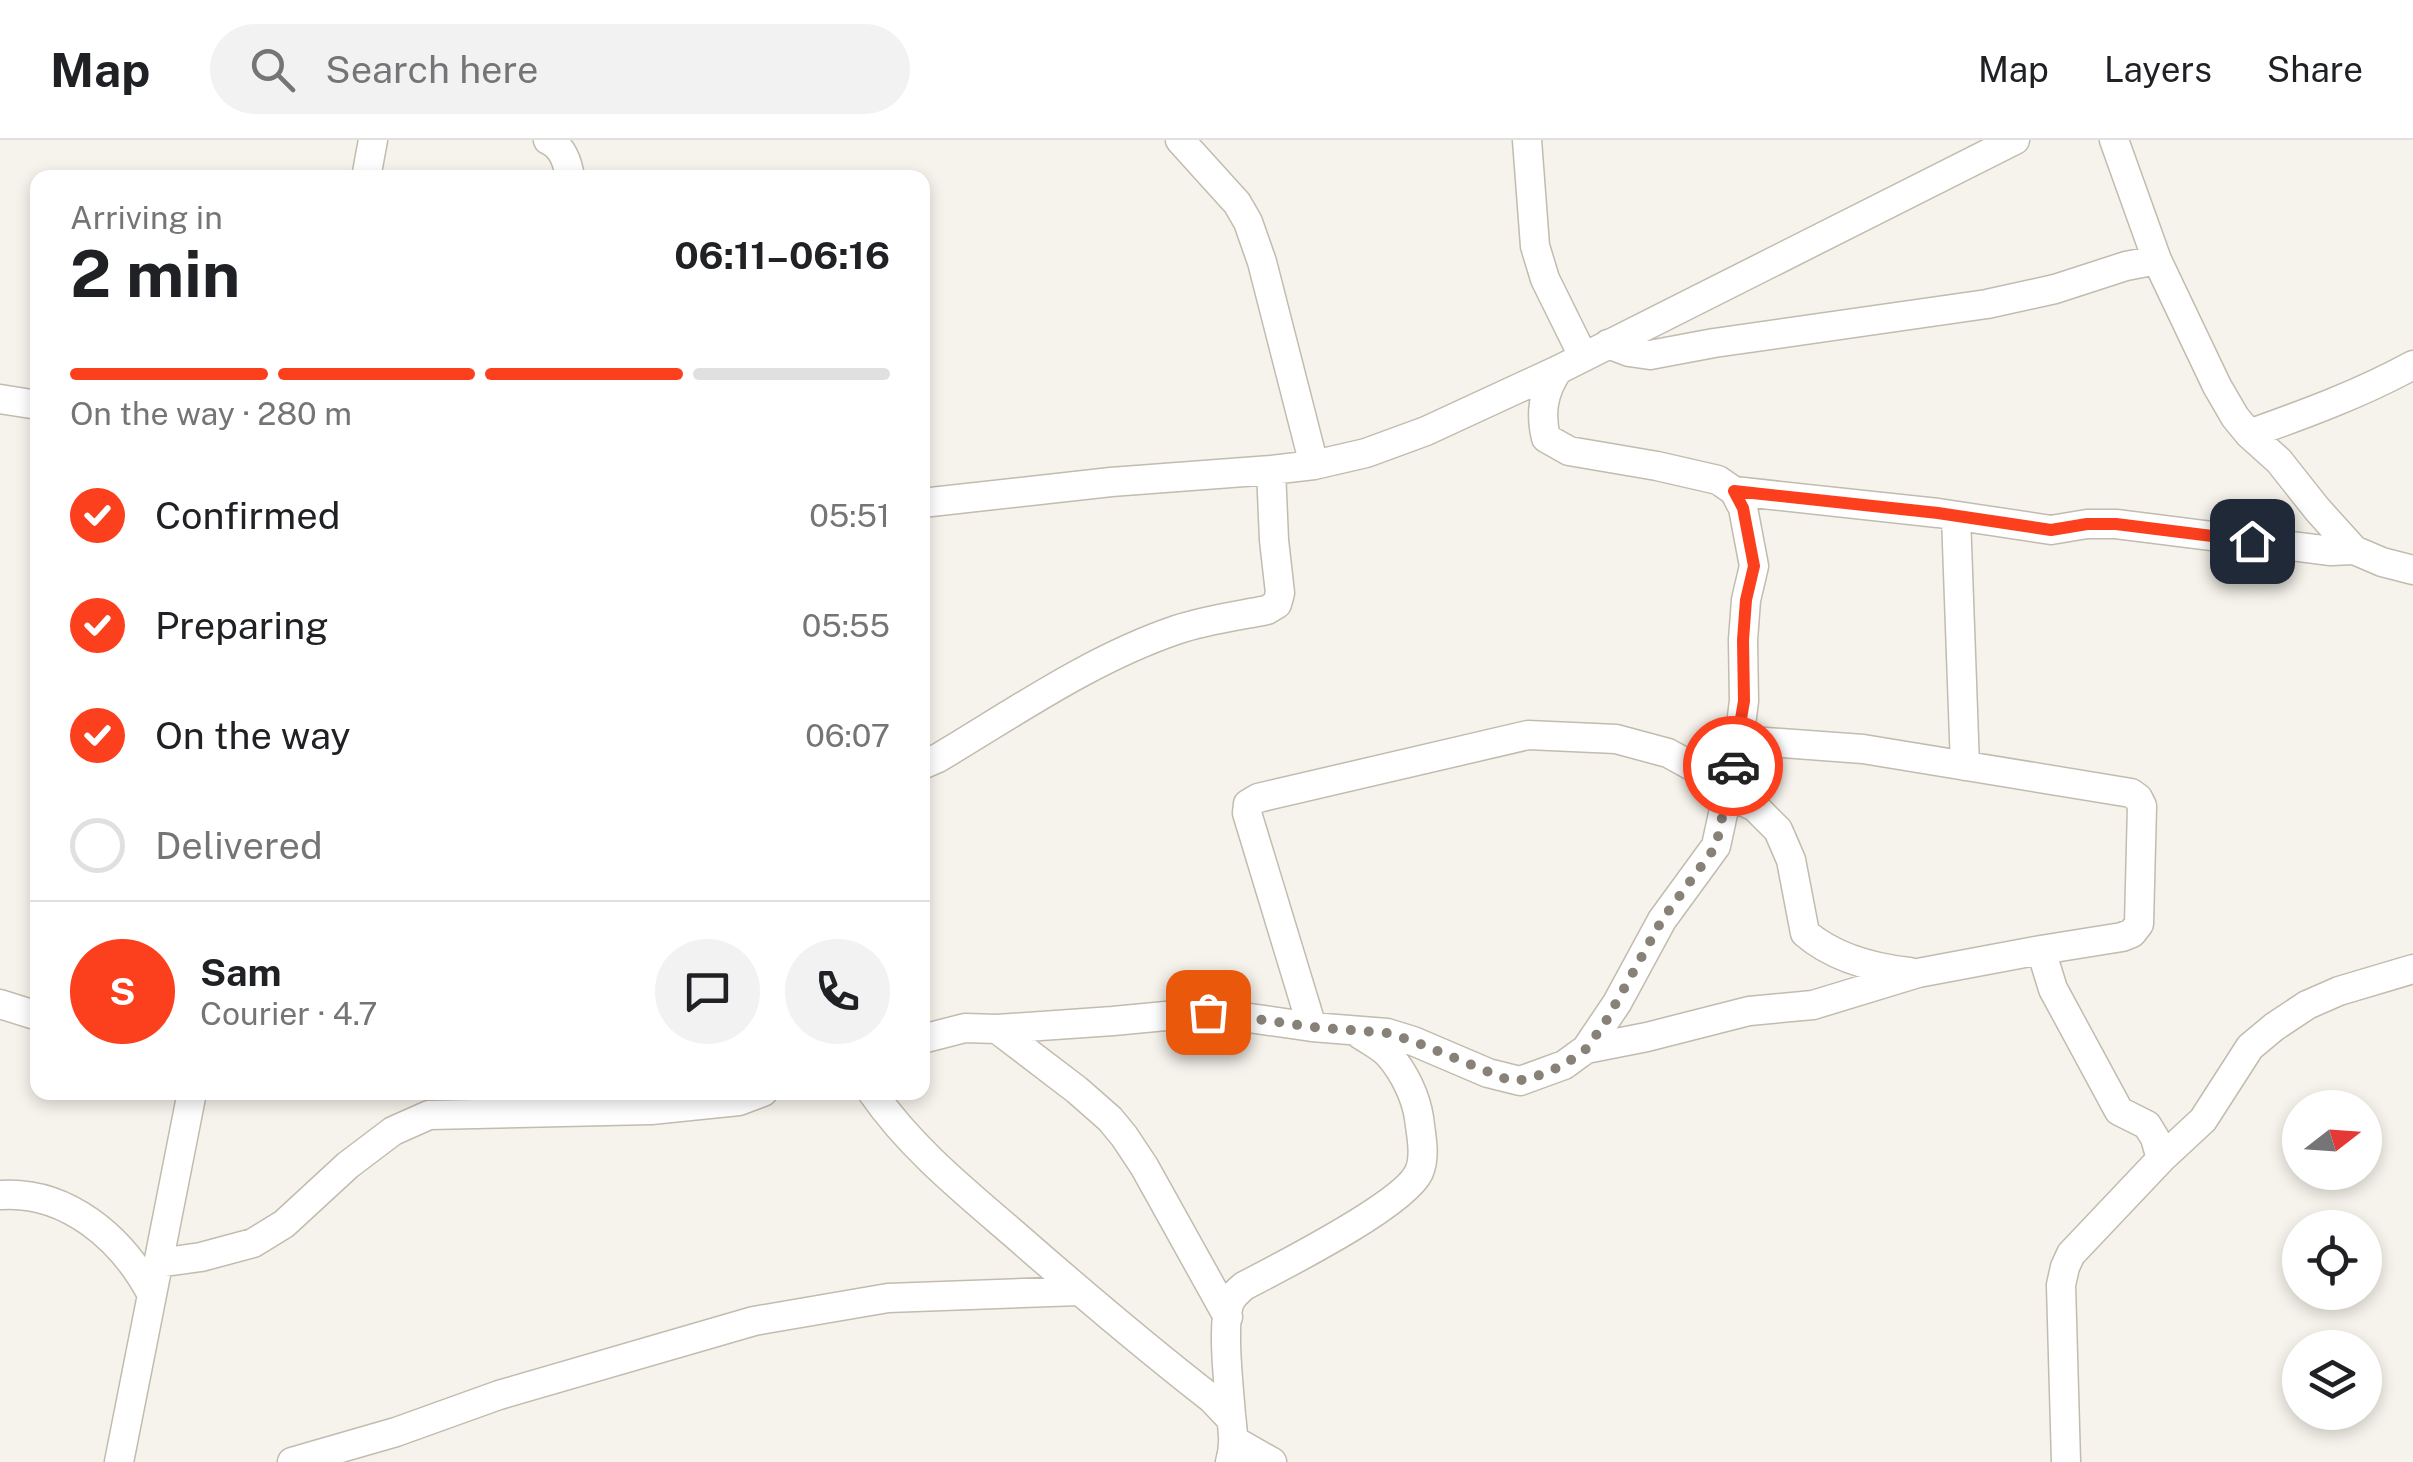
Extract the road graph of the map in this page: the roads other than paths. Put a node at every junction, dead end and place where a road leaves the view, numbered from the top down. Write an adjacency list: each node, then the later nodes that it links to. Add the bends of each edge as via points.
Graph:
1 (373, 140): 7 (street)
2 (548, 140): 8 (street)
3 (1180, 140): 16 (street, via 1248,222)
4 (1528, 140): 10 (street, via 1535,246 1545,279)
5 (2015, 140): 10 (street)
6 (2114, 140): 9 (street)
7 (367, 170)
8 (567, 170)
9 (2157, 260): 10 (street, via 1987,304 1650,356); 15 (street, via 2217,386)
10 (1596, 350): 12 (street)
11 (2413, 365): 15 (street)
12 (1558, 370): 16 (street, via 1395,444); 18 (street, via 1547,387 1546,438 1569,452 1718,480)
13 (0, 399): 14 (street)
14 (30, 404)
15 (2248, 434): 21 (street)
16 (1314, 464): 17 (street)
17 (1271, 470): 19 (street); 24 (street, via 1277,604 1126,650)
18 (1734, 491): 20 (street); 23 (street, via 1754,566 1746,600)
19 (930, 502)
20 (1956, 516): 21 (street, via 2051,530 2116,524); 25 (street)
21 (2354, 550): 22 (street)
22 (2413, 570)
23 (1739, 740): 25 (street); 26 (street)
24 (930, 760)
25 (1965, 766): 27 (street, via 2131,793 2142,806 2139,924 2122,937)
26 (1728, 794): 29 (street, via 1755,807 1778,830 1810,938 1883,969); 32 (street, via 1668,753 1616,739 1534,734 1258,798 1246,814); 36 (street, via 1716,846 1662,920)
27 (2041, 950): 29 (street); 40 (street, via 2054,990 2119,1111 2147,1125)
28 (2413, 969): 40 (street, via 2339,991 2274,1027 2250,1047 2204,1120)
29 (1918, 972): 36 (street, via 1813,1004 1750,1011)
30 (0, 1004): 31 (street)
31 (30, 1013)
32 (1312, 1027): 33 (street, via 1208,1012); 34 (street)
33 (997, 1029): 35 (street); 45 (street, via 1124,1136)
34 (1357, 1032): 36 (street, via 1413,1041 1511,1081 1564,1065); 45 (street, via 1388,1054 1404,1076 1418,1108 1420,1170 1398,1196 1244,1286 1229,1304)
35 (930, 1036)
36 (1586, 1049)
37 (190, 1100): 42 (street)
38 (742, 1100): 42 (street, via 651,1110 429,1115 348,1164 284,1224 254,1242)
39 (878, 1100): 43 (street, via 943,1171)
40 (2161, 1159): 50 (street, via 2064,1267)
41 (0, 1196): 44 (street, via 50,1200 79,1214 126,1254)
42 (158, 1263): 44 (street)
43 (1079, 1291): 46 (street, via 1212,1400); 48 (street, via 888,1298 754,1321)
44 (152, 1295): 47 (street)
45 (1228, 1317): 46 (street)
46 (1232, 1441): 49 (street)
47 (119, 1462)
48 (292, 1462)
49 (1272, 1462)
50 (2066, 1462)

